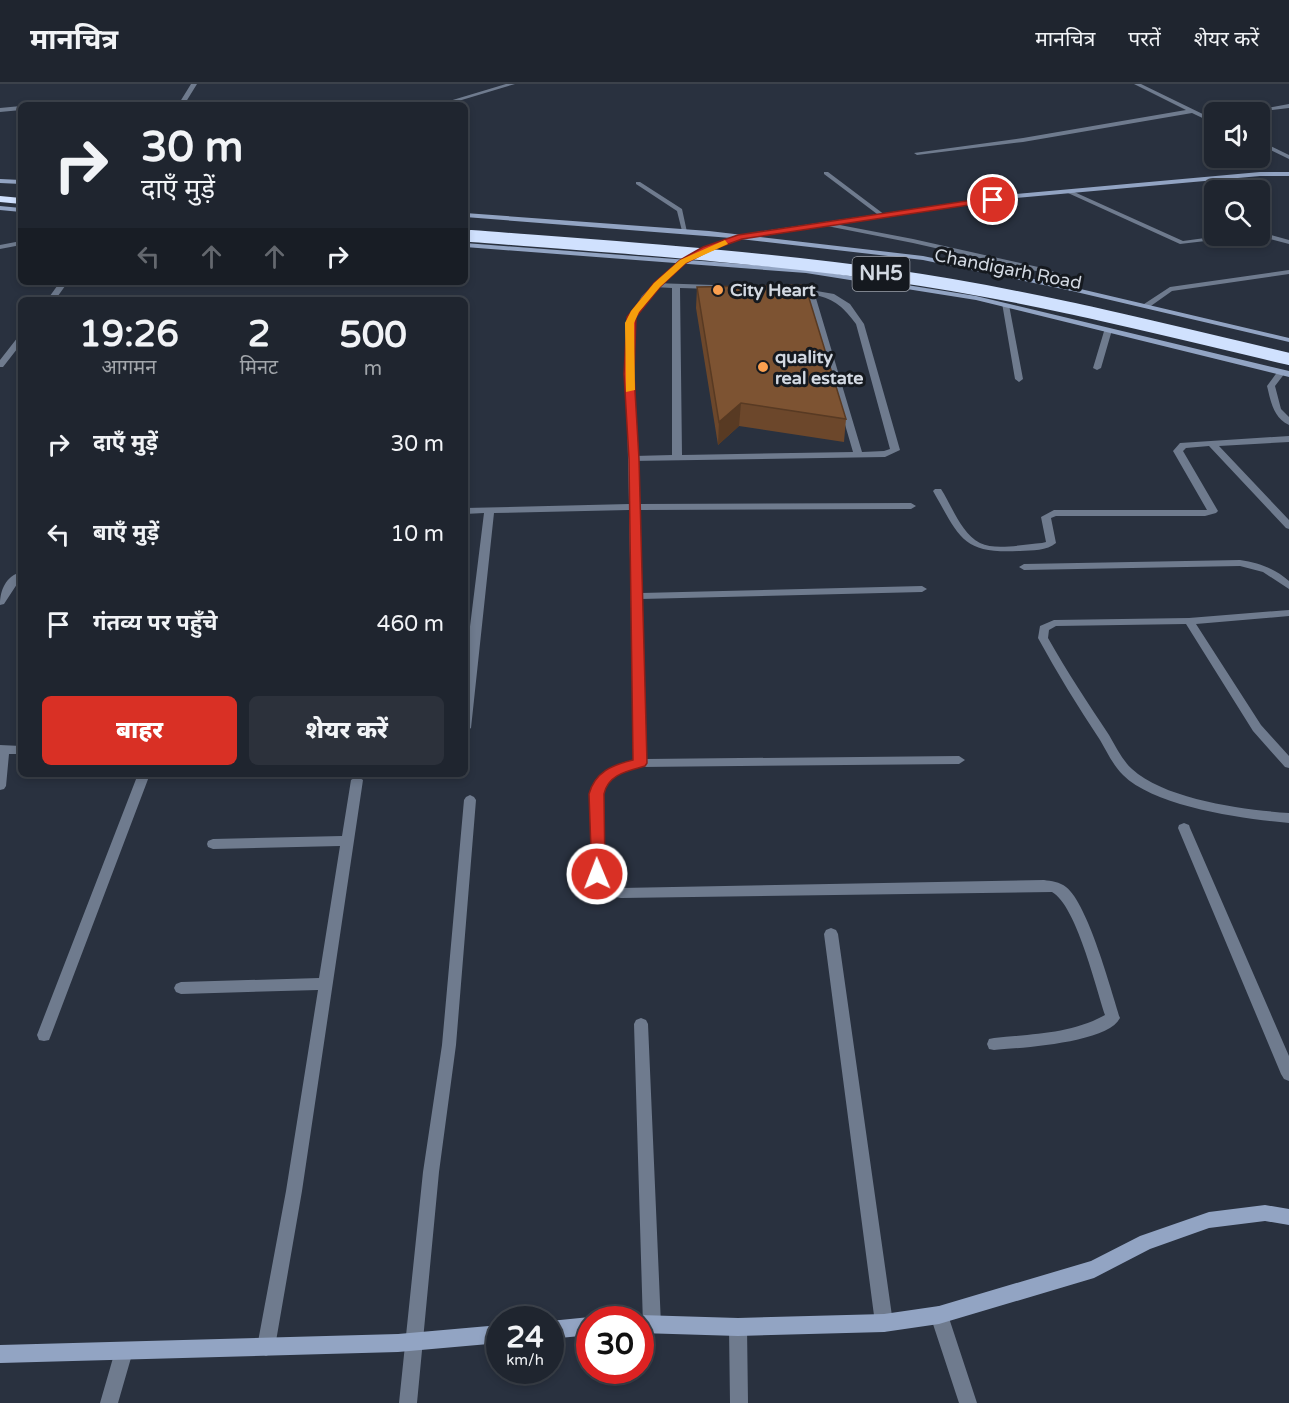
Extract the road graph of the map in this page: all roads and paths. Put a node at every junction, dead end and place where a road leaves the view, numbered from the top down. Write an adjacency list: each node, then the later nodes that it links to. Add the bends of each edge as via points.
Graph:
1 (194, 84): 4 (street)
2 (512, 84): 5 (street)
3 (1137, 84): 10 (street)
4 (183, 102)
5 (449, 102)
6 (1289, 106): 8 (street)
7 (18, 108): 9 (street)
8 (1270, 108)
9 (0, 110)
10 (1192, 111): 11 (street); 13 (street, via 1023,140)
11 (1204, 117)
12 (1270, 148): 14 (street)
13 (916, 153)
14 (1289, 157)
15 (826, 173): 28 (street)
16 (1289, 174): 22 (main road)
17 (0, 181): 18 (main road)
18 (18, 182)
19 (638, 183): 31 (street, via 680,210)
20 (0, 189): 21 (highway)
21 (18, 190)
22 (1070, 192): 28 (main road, via 1015,196); 35 (street, via 1182,243)
23 (0, 200): 24 (highway)
24 (18, 201)
25 (0, 208): 26 (main road)
26 (18, 210)
27 (468, 215): 31 (main road)
28 (884, 216): 29 (main road)
29 (824, 224): 33 (main road); 45 (street, via 1047,271 1069,281)
30 (468, 226): 53 (highway, Chandigarh Road / NH5, via 832,256 912,267 1101,303)
31 (685, 231): 33 (main road)
32 (468, 236): 54 (highway, NH5, bridge, via 740,257 921,280 1106,315)
33 (741, 237): 40 (main road); 45 (main road, via 923,258)
34 (1270, 237): 36 (street)
35 (1204, 240)
36 (1289, 243)
37 (18, 244): 39 (street)
38 (468, 245): 40 (main road)
39 (0, 248)
40 (683, 261): 42 (street); 48 (main road, via 806,271)
41 (1289, 272): 49 (street, via 1170,289)
42 (657, 285): 43 (street); 64 (street, via 629,323)
43 (676, 286): 44 (street); 63 (street)
44 (721, 288)
45 (1072, 289): 49 (main road)
46 (799, 291): 47 (street)
47 (810, 292): 62 (street); 62 (street, via 831,296 847,306 860,324 895,450)
48 (1005, 305): 50 (main road); 58 (street)
49 (1144, 306): 51 (main road)
50 (1108, 330): 56 (street); 57 (main road)
51 (1289, 340)
52 (18, 343): 55 (street)
53 (1289, 348)
54 (1289, 359)
55 (0, 365)
56 (1097, 368)
57 (1285, 374): 59 (street, via 1271,386 1278,410)
58 (1019, 379)
59 (1289, 422)
60 (1289, 439): 61 (street)
61 (1212, 444): 65 (street, via 1183,445 1178,451 1213,511 1054,513 1046,517 1051,543 1043,546 975,546 965,538); 70 (street)
62 (858, 454): 63 (street)
63 (677, 458): 64 (street)
64 (634, 459): 67 (street)
65 (938, 491)
66 (911, 506): 67 (street)
67 (635, 507): 68 (street); 76 (street)
68 (489, 511): 69 (street); 80 (street)
69 (468, 512)
70 (1289, 526)
71 (1024, 567): 74 (street, via 1239,563 1260,566)
72 (18, 576): 73 (street); 77 (street)
73 (0, 577)
74 (1289, 586)
75 (922, 589): 76 (street)
76 (636, 596): 84 (street)
77 (0, 602)
78 (1289, 613): 79 (street)
79 (1189, 621): 85 (street, via 1257,728); 90 (street, via 1054,623 1044,627 1043,638 1075,695 1128,772 1146,786 1170,796)
80 (468, 673)
81 (1, 749): 82 (street); 88 (street)
82 (18, 750)
83 (959, 760): 84 (street)
84 (640, 763): 99 (street, via 617,768 599,783 596,794 597,874 599,884 608,890 1044,885 1064,892 1076,914 1113,1018 1097,1029)
85 (1289, 765)
86 (143, 777): 98 (street)
87 (357, 780): 92 (street)
88 (0, 786)
89 (470, 801): 108 (street, via 449,1045)
90 (1289, 818)
91 (1184, 828): 100 (street)
92 (347, 841): 93 (street); 95 (street)
93 (213, 844)
94 (831, 934): 104 (street)
95 (326, 984): 96 (street); 109 (street)
96 (181, 988)
97 (641, 1024): 102 (street)
98 (44, 1035)
99 (994, 1044)
100 (1289, 1074)
101 (1289, 1217): 103 (main road, via 1265,1213 1209,1220 1146,1242 1094,1269)
102 (646, 1306)
103 (939, 1315): 104 (main road); 115 (street)
104 (884, 1323): 106 (main road)
105 (654, 1324): 106 (main road)
106 (738, 1327): 114 (street)
107 (486, 1335): 108 (main road)
108 (414, 1341): 109 (main road); 113 (street)
109 (266, 1347): 110 (main road)
110 (124, 1351): 111 (main road); 112 (street)
111 (0, 1354)
112 (109, 1403)
113 (408, 1403)
114 (739, 1403)
115 (968, 1403)

